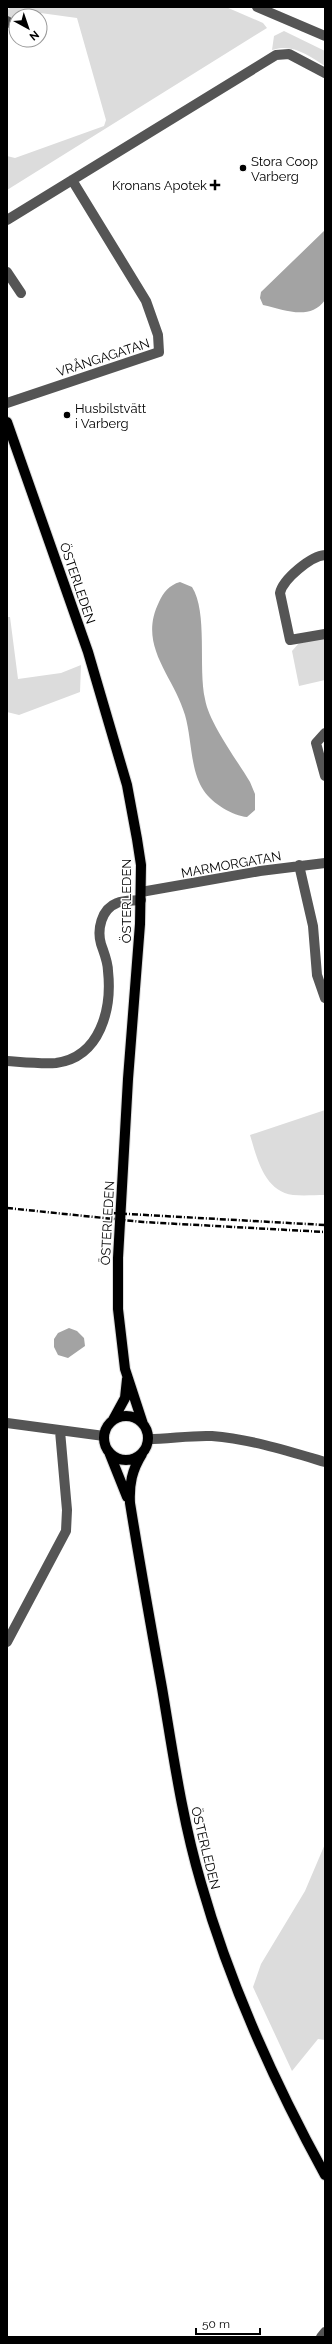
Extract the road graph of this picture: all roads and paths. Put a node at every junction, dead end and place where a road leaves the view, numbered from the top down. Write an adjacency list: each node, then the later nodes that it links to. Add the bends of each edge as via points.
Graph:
1 (257, 7): 2 (street)
2 (325, 36)
3 (325, 73): 4 (street, via 290,54 276,55)
4 (72, 180): 5 (street); 8 (street, VRÅNGAGATAN, via 146,301 158,335 159,352)
5 (7, 220)
6 (7, 272): 7 (street)
7 (21, 293)
8 (7, 403)
9 (7, 422): 16 (main road, ÖSTERLEDEN, via 88,652 127,785 137,839)
10 (325, 555): 11 (street, via 311,560 289,578 280,593 290,640)
11 (325, 634)
12 (325, 733): 13 (street, via 316,744)
13 (325, 776)
14 (325, 863): 15 (street, MARMORGATAN)
15 (299, 865): 16 (street, MARMORGATAN); 17 (street, via 313,926 318,975)
16 (141, 896): 18 (street, MARMORGATAN, via 111,906 104,915 100,927 108,970 108,992 103,1025 94,1042 78,1054 55,1063); 19 (main road, ÖSTERLEDEN, via 118,1258 118,1309)
17 (325, 998)
18 (7, 1061)
19 (127, 1375): 20 (main road, ÖSTERLEDEN, via 125,1398); 22 (main road, ÖSTERLEDEN)
20 (112, 1421): 22 (main road, via 130,1416); 24 (main road, ÖSTERLEDEN)
21 (7, 1423): 23 (street)
22 (143, 1424): 25 (main road, ÖSTERLEDEN)
23 (60, 1431): 24 (street); 30 (street, via 67,1510 66,1531)
24 (104, 1436): 26 (main road, ÖSTERLEDEN)
25 (148, 1439): 27 (main road, ÖSTERLEDEN); 28 (street, via 226,1437 266,1445)
26 (108, 1450): 27 (main road, via 121,1460 132,1459); 29 (main road, ÖSTERLEDEN)
27 (142, 1454): 29 (main road, ÖSTERLEDEN, via 134,1468 129,1488)
28 (325, 1462)
29 (130, 1506): 31 (main road, ÖSTERLEDEN, via 180,1796 201,1882 221,1947 264,2056 294,2119)
30 (7, 1642)
31 (325, 2175)
32 (325, 2332): 33 (street)
33 (321, 2337)

